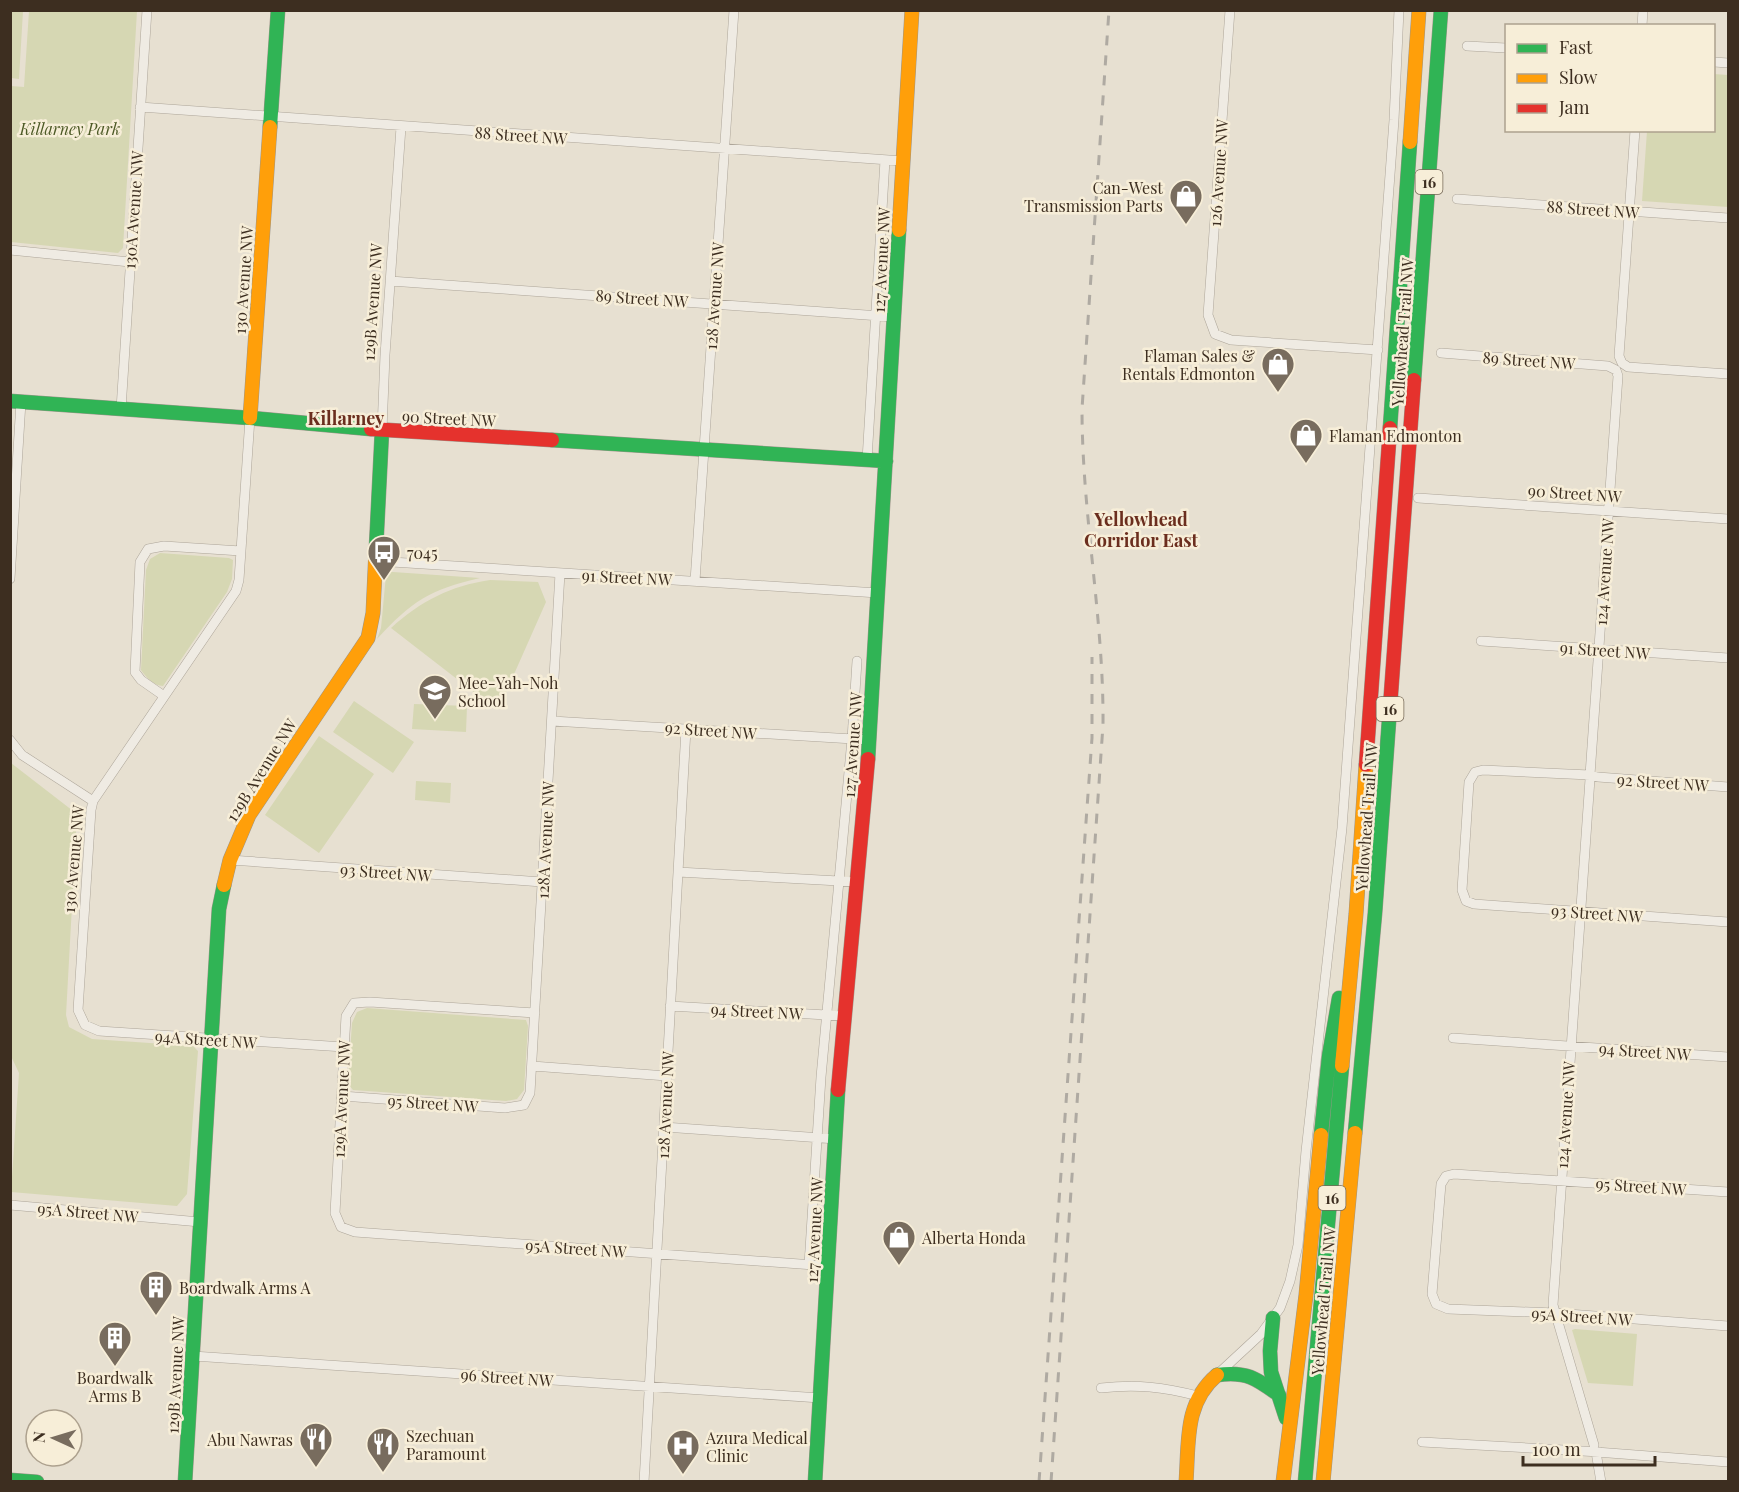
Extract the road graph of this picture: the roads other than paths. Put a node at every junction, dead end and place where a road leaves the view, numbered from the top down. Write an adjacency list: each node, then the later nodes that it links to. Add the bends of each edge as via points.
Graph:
1 (147, 10): 11 (street, 130A Avenue NW)
2 (278, 10): 12 (main road, 130 Avenue NW)
3 (734, 10): 15 (street, 128 Avenue NW)
4 (912, 10): 17 (main road, 127 Avenue NW)
5 (1230, 10): 27 (street, 126 Avenue NW, via 1208,315 1215,334 1230,340)
6 (1399, 10): 27 (street, Yellowhead Trail NW)
7 (1419, 10): 68 (main road, Yellowhead Trail NW / 16)
8 (1442, 10): 80 (main road, Yellowhead Trail NW / 16)
9 (1467, 45): 10 (street)
10 (1505, 48)
11 (140, 107): 12 (street, 88 Street NW); 22 (street, 130A Avenue NW)
12 (271, 117): 13 (street, 88 Street NW); 33 (main road, 130 Avenue NW)
13 (401, 127): 15 (street, 88 Street NW); 23 (street, 129B Avenue NW)
14 (1635, 132): 19 (street, 124 Avenue NW)
15 (724, 149): 16 (street, 88 Street NW); 24 (street, 128 Avenue NW)
16 (885, 160): 17 (street, 88 Street NW); 25 (street, 127 Avenue NW)
17 (903, 161): 26 (main road, 127 Avenue NW)
18 (1457, 200): 19 (street, 88 Street NW)
19 (1629, 212): 20 (street, 88 Street NW); 29 (street, 124 Avenue NW)
20 (1728, 218)
21 (10, 250): 22 (street)
22 (130, 262): 32 (street, 130A Avenue NW)
23 (390, 280): 24 (street, 89 Street NW); 34 (street, 129B Avenue NW)
24 (713, 302): 25 (street, 89 Street NW); 35 (street, 128 Avenue NW)
25 (876, 315): 26 (street, 89 Street NW); 36 (street, 127 Avenue NW)
26 (894, 317): 37 (main road, 127 Avenue NW)
27 (1378, 350): 98 (street, Yellowhead Trail NW, via 1335,904 1298,1245 1290,1281)
28 (1441, 353): 29 (street, 89 Street NW)
29 (1619, 366): 30 (street, 89 Street NW); 39 (street, 124 Avenue NW)
30 (1728, 374)
31 (16, 401): 32 (main road, 90 Street NW); 41 (street)
32 (121, 409): 33 (main road, 90 Street NW)
33 (250, 418): 34 (main road, 90 Street NW); 42 (street, 130 Avenue NW)
34 (382, 430): 35 (main road, 90 Street NW); 43 (main road, 129B Avenue NW)
35 (704, 449): 36 (main road, 90 Street NW); 46 (street, 128 Avenue NW)
36 (867, 460): 37 (main road, 90 Street NW)
37 (886, 461): 47 (main road, 127 Avenue NW)
38 (1419, 498): 39 (street, 90 Street NW)
39 (1609, 512): 40 (street, 90 Street NW); 49 (street, 124 Avenue NW)
40 (1728, 519)
41 (12, 534): 45 (street)
42 (242, 551): 52 (street, 130 Avenue NW, via 236,591); 52 (street, via 164,546 148,549 140,562 135,672)
43 (376, 561): 44 (street, 91 Street NW); 61 (main road, 129B Avenue NW, via 368,638 249,815)
44 (560, 573): 46 (street, 91 Street NW); 53 (street, 128A Avenue NW)
45 (10, 579)
46 (695, 581): 47 (street, 91 Street NW)
47 (878, 593): 57 (main road, 127 Avenue NW)
48 (1481, 641): 49 (street, 91 Street NW)
49 (1599, 649): 50 (street, 91 Street NW); 58 (street, 124 Avenue NW)
50 (1728, 658)
51 (857, 661): 55 (street, 127 Avenue NW)
52 (164, 696): 60 (street, 130 Avenue NW)
53 (552, 721): 54 (street, 92 Street NW); 64 (street, 128A Avenue NW)
54 (686, 729): 55 (street, 92 Street NW); 62 (street, 128 Avenue NW)
55 (852, 739): 57 (street, 92 Street NW); 63 (street, 127 Avenue NW)
56 (10, 740): 60 (street, via 22,755)
57 (870, 740): 65 (main road, 127 Avenue NW)
58 (1590, 777): 59 (street, 92 Street NW); 66 (street, 92 Street NW, via 1475,772 1469,782 1462,890); 67 (street, 124 Avenue NW)
59 (1728, 787)
60 (93, 801): 71 (street, 130 Avenue NW)
61 (230, 860): 64 (street, 93 Street NW); 76 (main road, 129B Avenue NW, via 219,909)
62 (678, 872): 63 (street); 70 (street, 128 Avenue NW)
63 (839, 881): 65 (street); 73 (street, 127 Avenue NW)
64 (542, 882): 72 (street, 128A Avenue NW)
65 (857, 882): 74 (main road, 127 Avenue NW)
66 (1466, 901): 67 (street, 93 Street NW)
67 (1580, 912): 69 (street, 93 Street NW); 77 (street, 124 Avenue NW)
68 (1356, 914): 107 (main road, via 1332,1033); 118 (main road, Yellowhead Trail NW / 16)
69 (1728, 922)
70 (670, 1006): 73 (street, 94 Street NW); 82 (street, 128 Avenue NW)
71 (78, 1010): 76 (street, 94A Street NW, via 85,1025 99,1031)
72 (535, 1013): 78 (street, 129A Avenue NW, via 354,1003 346,1016); 81 (street, 128A Avenue NW)
73 (826, 1015): 74 (street, 94 Street NW); 86 (street, 127 Avenue NW)
74 (844, 1016): 87 (main road, 127 Avenue NW)
75 (1453, 1038): 77 (street, 94 Street NW)
76 (210, 1039): 78 (street, 94A Street NW); 92 (main road, 129B Avenue NW)
77 (1570, 1046): 79 (street, 94 Street NW); 88 (street, 124 Avenue NW)
78 (344, 1047): 83 (street, 129A Avenue NW)
79 (1728, 1057)
80 (1362, 1064): 119 (main road, Yellowhead Trail NW / 16); 120 (main road, via 1362,1158)
81 (532, 1066): 82 (street); 84 (street, 128A Avenue NW, via 530,1093)
82 (667, 1076): 85 (street, 128 Avenue NW)
83 (342, 1096): 84 (street, 95 Street NW, via 505,1108); 91 (street, 129A Avenue NW)
84 (524, 1105)
85 (664, 1127): 86 (street); 93 (street, 128 Avenue NW)
86 (817, 1137): 87 (street); 94 (street, 127 Avenue NW)
87 (836, 1139): 95 (main road, 127 Avenue NW)
88 (1561, 1181): 89 (street, 95 Street NW); 96 (street, 95 Street NW, via 1446,1176 1441,1185 1432,1294); 97 (street, 124 Avenue NW)
89 (1728, 1192)
90 (10, 1205): 92 (street, 95A Street NW)
91 (335, 1213): 93 (street, 95A Street NW, via 341,1227 355,1232)
92 (200, 1222): 100 (main road, 129B Avenue NW)
93 (657, 1254): 94 (street, 95A Street NW); 102 (street, 128 Avenue NW)
94 (809, 1265): 95 (street, 95A Street NW)
95 (828, 1266): 106 (main road, 127 Avenue NW)
96 (1436, 1304): 97 (street, 95A Street NW, via 1448,1309)
97 (1555, 1313): 99 (street, 95A Street NW); 109 (street, 124 Avenue NW)
98 (1273, 1318): 101 (street, Yellowhead Trail NW); 105 (main road, via 1271,1371)
99 (1728, 1326)
100 (193, 1356): 102 (street, 96 Street NW); 113 (main road, 129B Avenue NW)
101 (1217, 1375): 104 (main road); 105 (main road, via 1238,1371)
102 (649, 1387): 106 (street, 96 Street NW); 114 (street, 128 Avenue NW)
103 (1101, 1388): 104 (street, via 1140,1385)
104 (1198, 1396): 116 (main road, via 1192,1414)
105 (1281, 1396): 107 (main road)
106 (820, 1398): 115 (main road, 127 Avenue NW)
107 (1288, 1437): 117 (main road)
108 (1422, 1442): 109 (street)
109 (1597, 1450): 110 (street); 121 (street, 124 Avenue NW)
110 (1728, 1462)
111 (10, 1480): 112 (main road)
112 (37, 1482)
113 (185, 1482)
114 (644, 1482)
115 (815, 1482)
116 (1186, 1482)
117 (1283, 1482)
118 (1305, 1482)
119 (1323, 1482)
120 (1335, 1482)
121 (1600, 1482)

